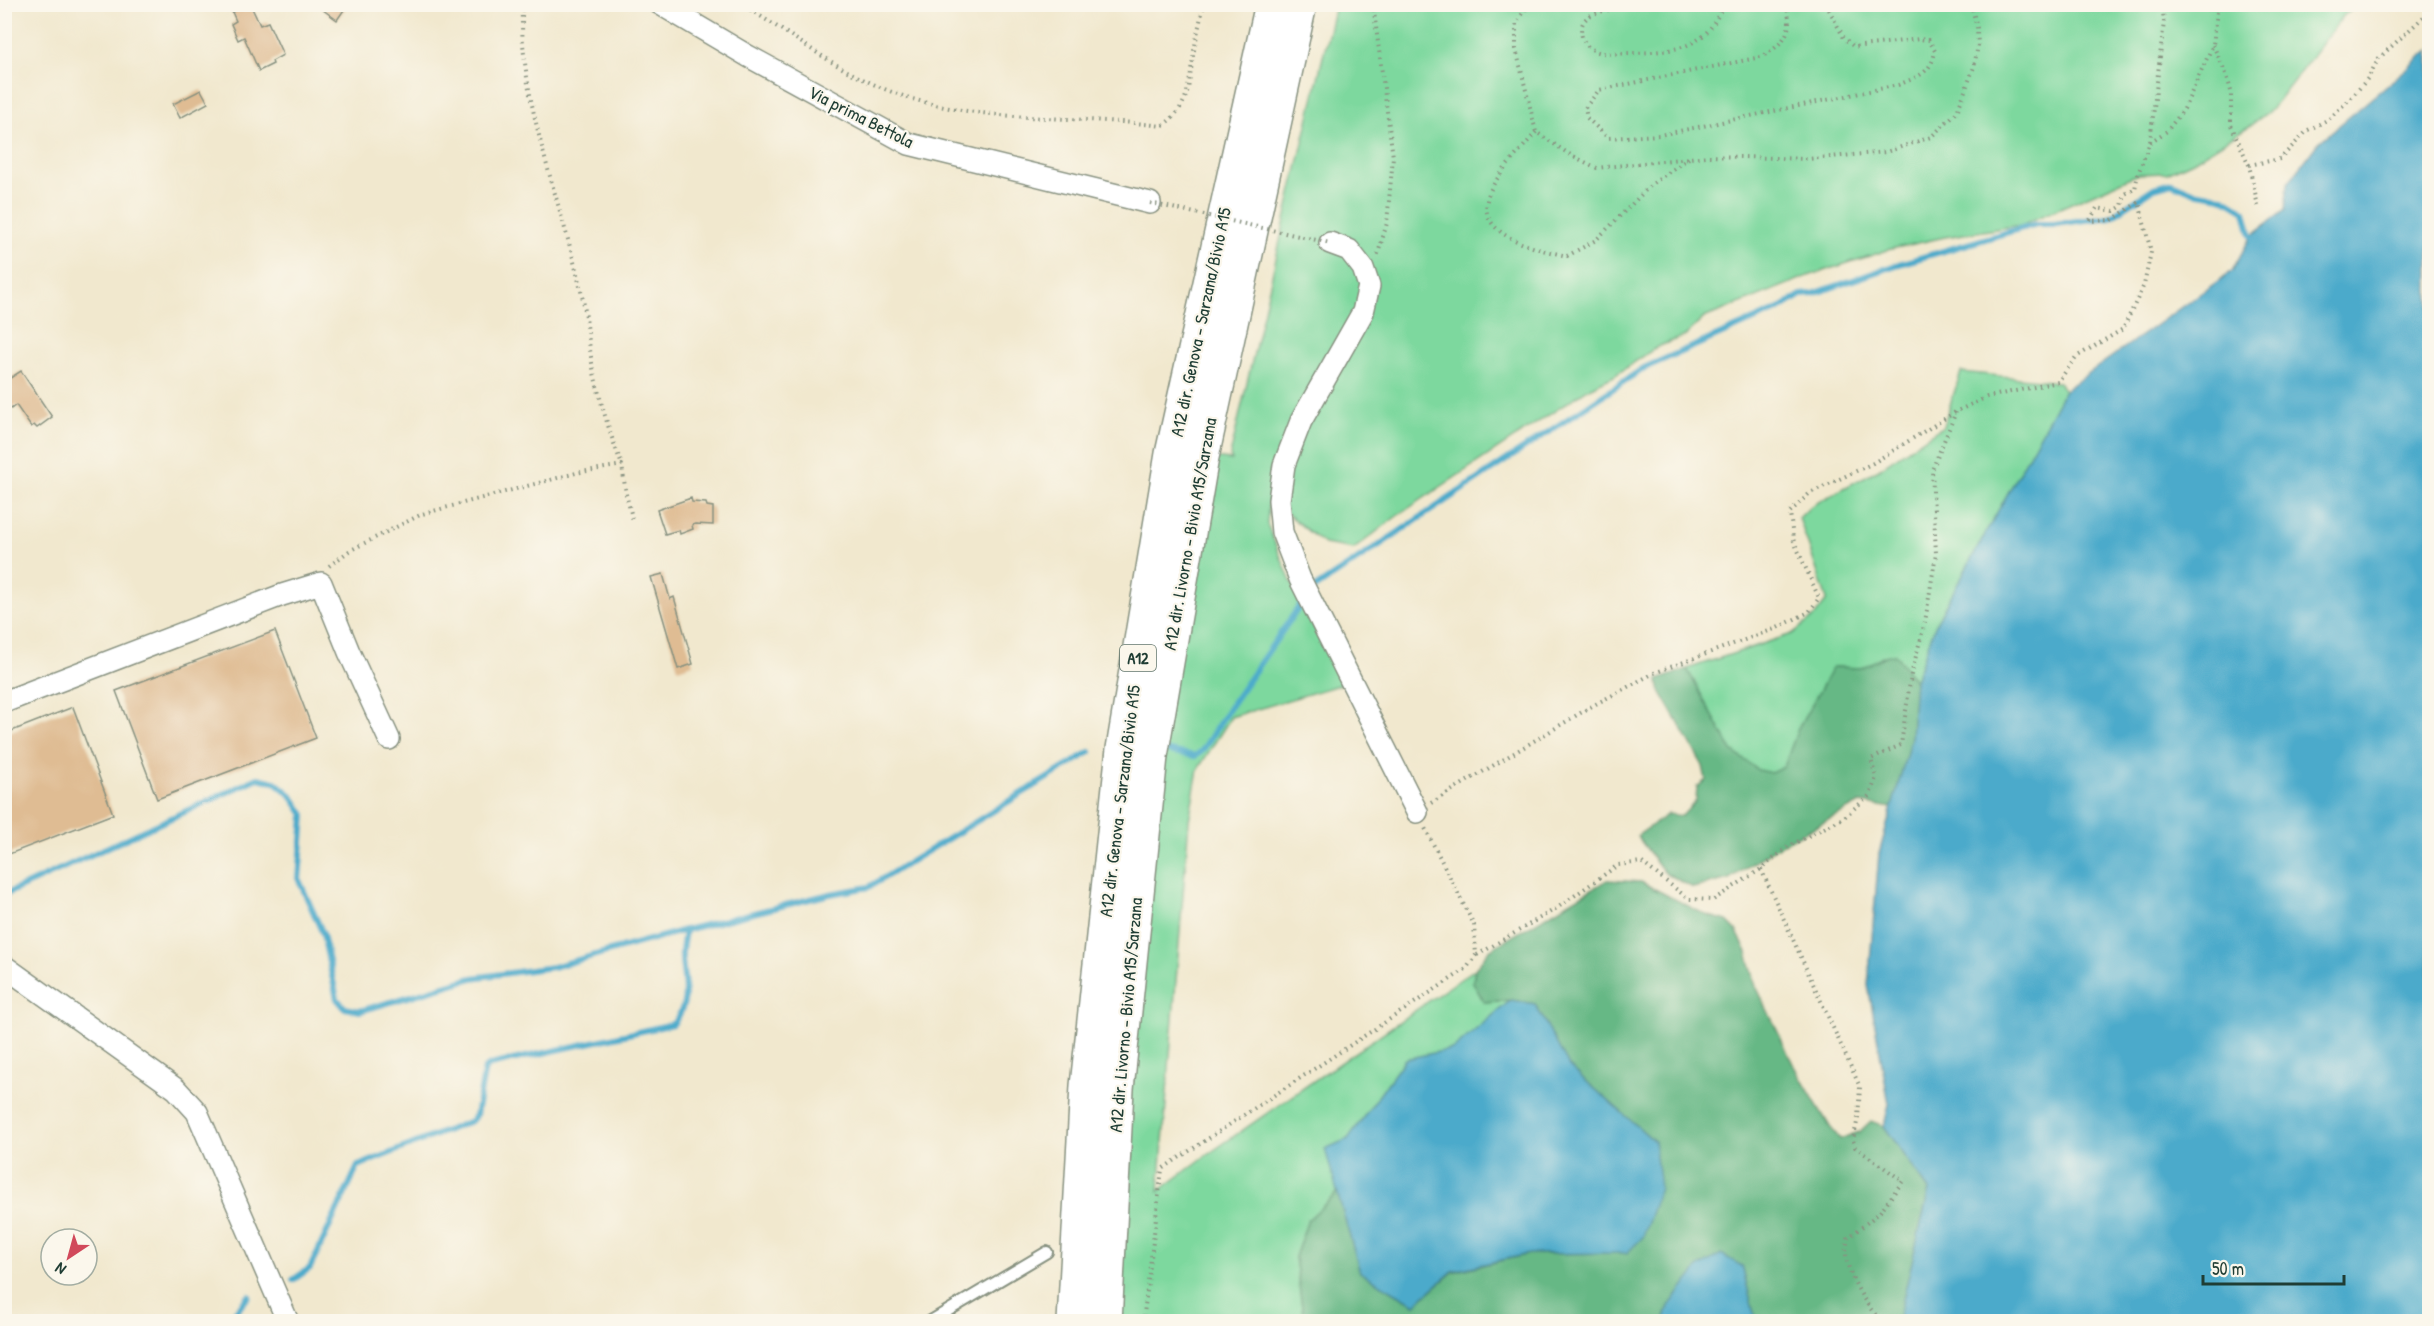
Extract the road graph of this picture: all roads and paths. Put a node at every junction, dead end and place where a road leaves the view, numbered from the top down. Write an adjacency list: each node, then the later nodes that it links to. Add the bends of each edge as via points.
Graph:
1 (522, 4): 27 (path, via 529,90 582,292 595,374)
2 (660, 4): 22 (street, Via prima Bettola, via 909,144)
3 (740, 4): 4 (path, via 870,83 941,107 980,114 1162,126 1176,116 1190,89)
4 (1204, 4)
5 (1272, 4): 39 (highway, A12 dir. Genova - Sarzana/Bivio A15 / A12, via 1172,454 1123,749 1087,1086)
6 (1300, 4): 40 (highway, A12 dir. Livorno - Bivio A15/Sarzana / A12, via 1202,457 1151,756 1117,1089)
7 (1373, 4): 25 (path, via 1393,157 1387,223)
8 (1529, 4): 18 (path, via 1516,23 1516,49)
9 (1644, 4): 10 (path, via 1592,14 1582,25 1582,39 1592,50 1609,54 1673,51 1700,40 1718,20)
10 (1723, 4)
11 (1785, 4): 12 (path, via 1791,22 1788,30 1761,57 1599,90 1585,108 1587,118 1608,138 1660,135 1898,85 1921,76 1934,61 1935,51 1929,40 1854,47 1844,38)
12 (1826, 4)
13 (1971, 4): 20 (path, via 1978,45 1974,67 1957,112 1931,137 1886,152 1808,159)
14 (2162, 4): 19 (path, via 2164,22)
15 (2218, 4): 17 (path)
16 (2430, 11): 21 (path, via 2379,57 2368,78 2329,118 2308,130 2280,159)
17 (2213, 45): 19 (path, via 2184,110 2167,131); 21 (path, via 2229,83 2231,125)
18 (1536, 132): 20 (path, via 1597,168); 20 (path, via 1494,183 1486,216 1514,241 1567,256 1596,240 1652,184)
19 (2150, 142): 26 (path, via 2135,189 2125,194 2122,206 2114,211 2097,208 2090,220 2112,220 2139,202 2151,252 2144,285 2123,329 2076,357 2058,382 1987,397)
20 (1689, 158)
21 (2249, 165): 23 (path)
22 (1150, 203): 24 (path, bridge)
23 (2258, 206)
24 (1330, 243): 25 (street, via 1349,249 1363,267)
25 (1369, 286): 32 (street, via 1363,312 1300,421 1284,465 1279,500 1282,532 1300,579)
26 (1957, 411): 32 (path, via 1873,463 1810,493 1790,512 1794,539 1819,598 1809,612 1777,628 1654,673); 33 (path, via 1932,470 1936,554 1901,745 1871,759 1876,778 1870,795 1843,819 1787,847)
27 (622, 465): 28 (path); 29 (path, via 576,473 422,514 349,551 325,569)
28 (633, 521)
29 (321, 583): 30 (street); 31 (street)
30 (4, 702)
31 (389, 739)
32 (1417, 812): 34 (path, via 1474,925)
33 (1761, 869): 34 (path, via 1713,900 1689,899 1641,862 1618,865 1557,908); 42 (path, via 1860,1087 1855,1147 1903,1181 1879,1213 1848,1238 1846,1252 1850,1273)
34 (1476, 955): 41 (path, via 1466,969 1162,1169)
35 (4, 966): 37 (street, via 176,1089 192,1105)
36 (1047, 1252): 38 (lane)
37 (288, 1322)
38 (929, 1322)
39 (1074, 1322)
40 (1105, 1322)
41 (1143, 1322)
42 (1884, 1322)

